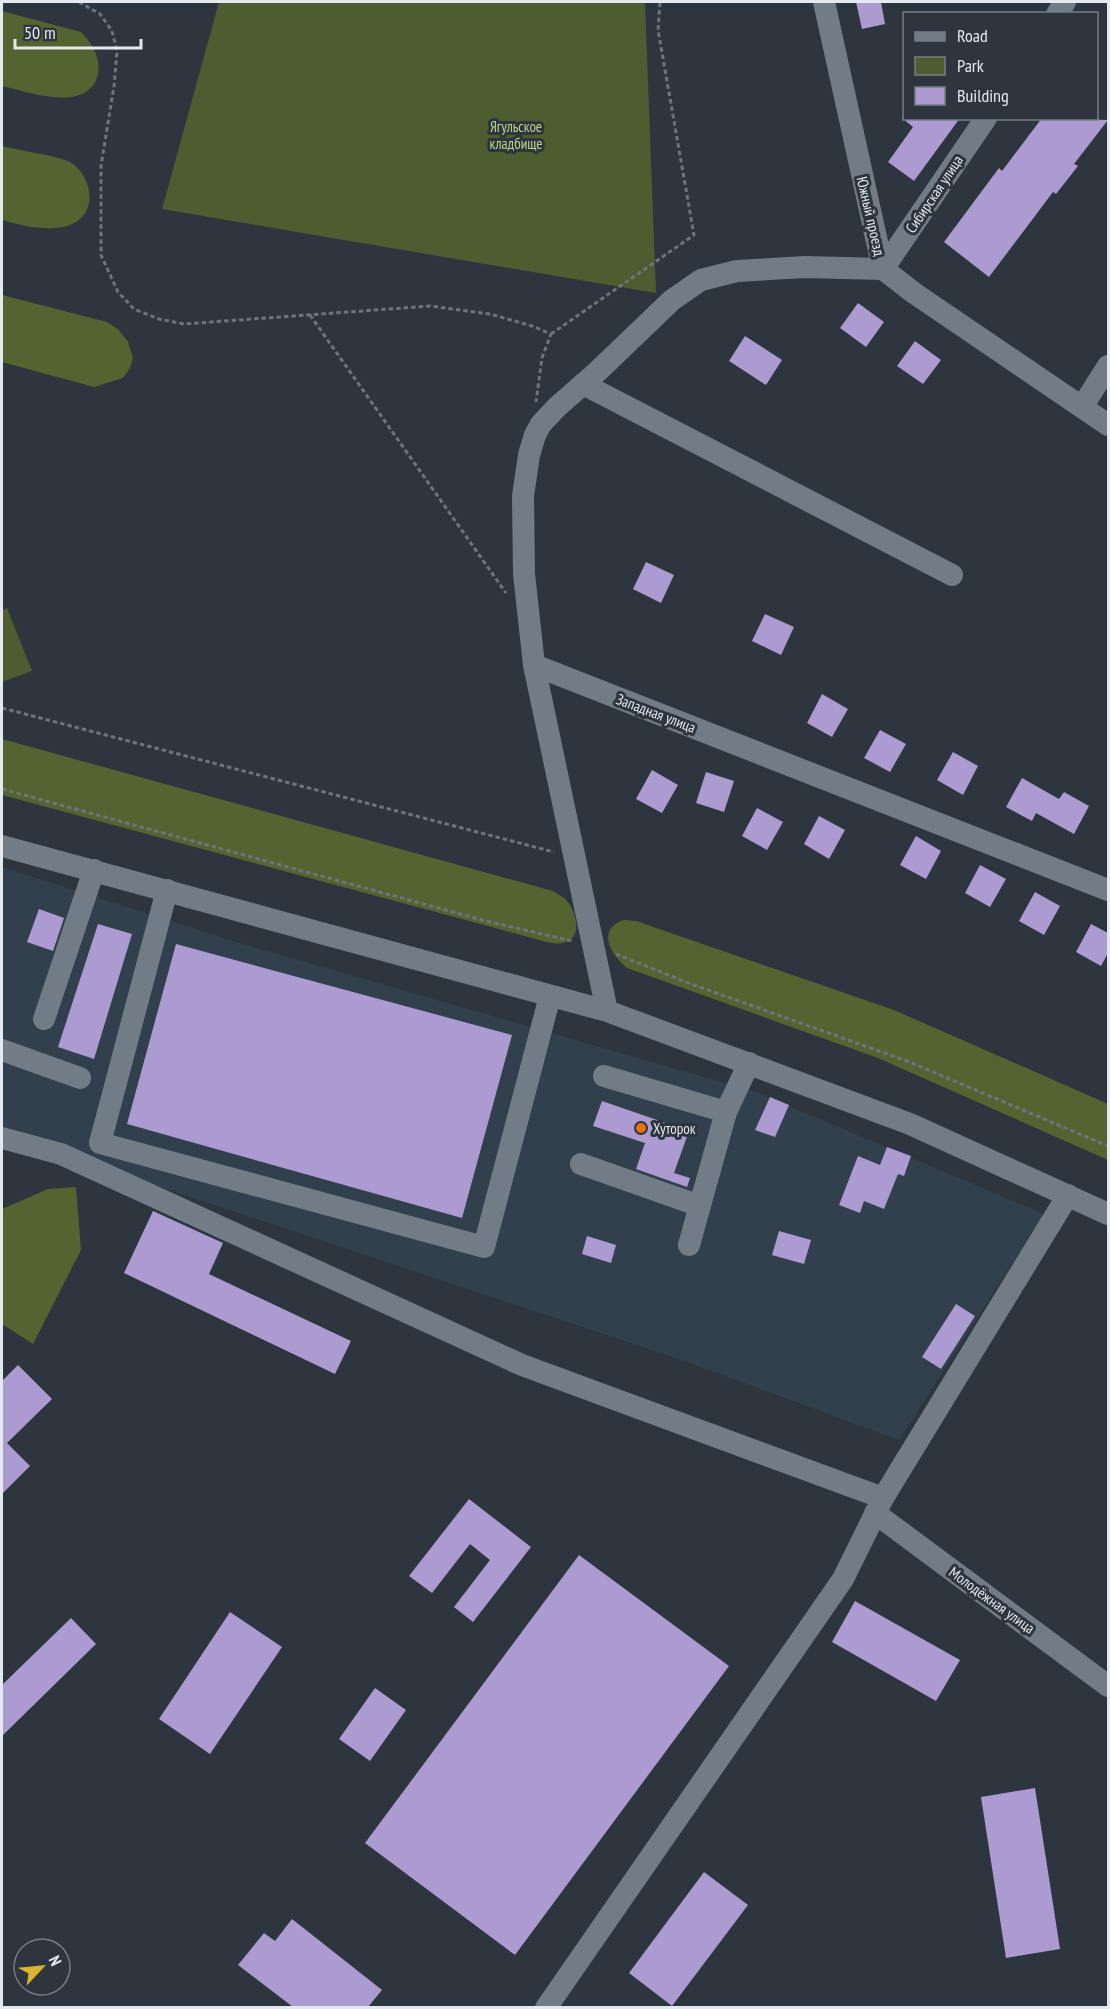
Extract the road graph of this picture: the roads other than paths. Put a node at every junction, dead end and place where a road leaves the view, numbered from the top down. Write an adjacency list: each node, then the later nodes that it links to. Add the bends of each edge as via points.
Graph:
1 (824, 2): 3 (street, Южный проезд)
2 (985, 120): 3 (street, Сибирская улица)
3 (883, 269): 5 (street, via 737,271 701,280 672,300); 6 (street, Южный проезд)
4 (1108, 366): 6 (street)
5 (583, 384): 8 (street); 9 (street, via 541,424 529,454 523,496 524,574)
6 (1082, 407): 7 (street, Южный проезд)
7 (1108, 425)
8 (952, 574)
9 (534, 665): 13 (street, Западная улица); 15 (street)
10 (2, 846): 11 (street)
11 (94, 870): 12 (street); 16 (street)
12 (167, 890): 14 (street); 14 (street, via 99,1143 484,1246)
13 (1108, 890)
14 (550, 996): 15 (street)
15 (607, 1011): 18 (street)
16 (44, 1018)
17 (2, 1050): 20 (street)
18 (749, 1063): 21 (street); 24 (street, via 910,1124)
19 (604, 1076): 21 (street)
20 (80, 1078)
21 (726, 1112): 25 (street)
22 (2, 1138): 28 (street, Молодёжная улица, via 61,1154 522,1365)
23 (581, 1164): 25 (street)
24 (1068, 1196): 26 (street); 28 (street)
25 (700, 1206): 27 (street)
26 (1108, 1214)
27 (689, 1245)
28 (879, 1506): 29 (street, Молодёжная улица); 30 (street, via 843,1580)
29 (1108, 1686)
30 (546, 2007)

